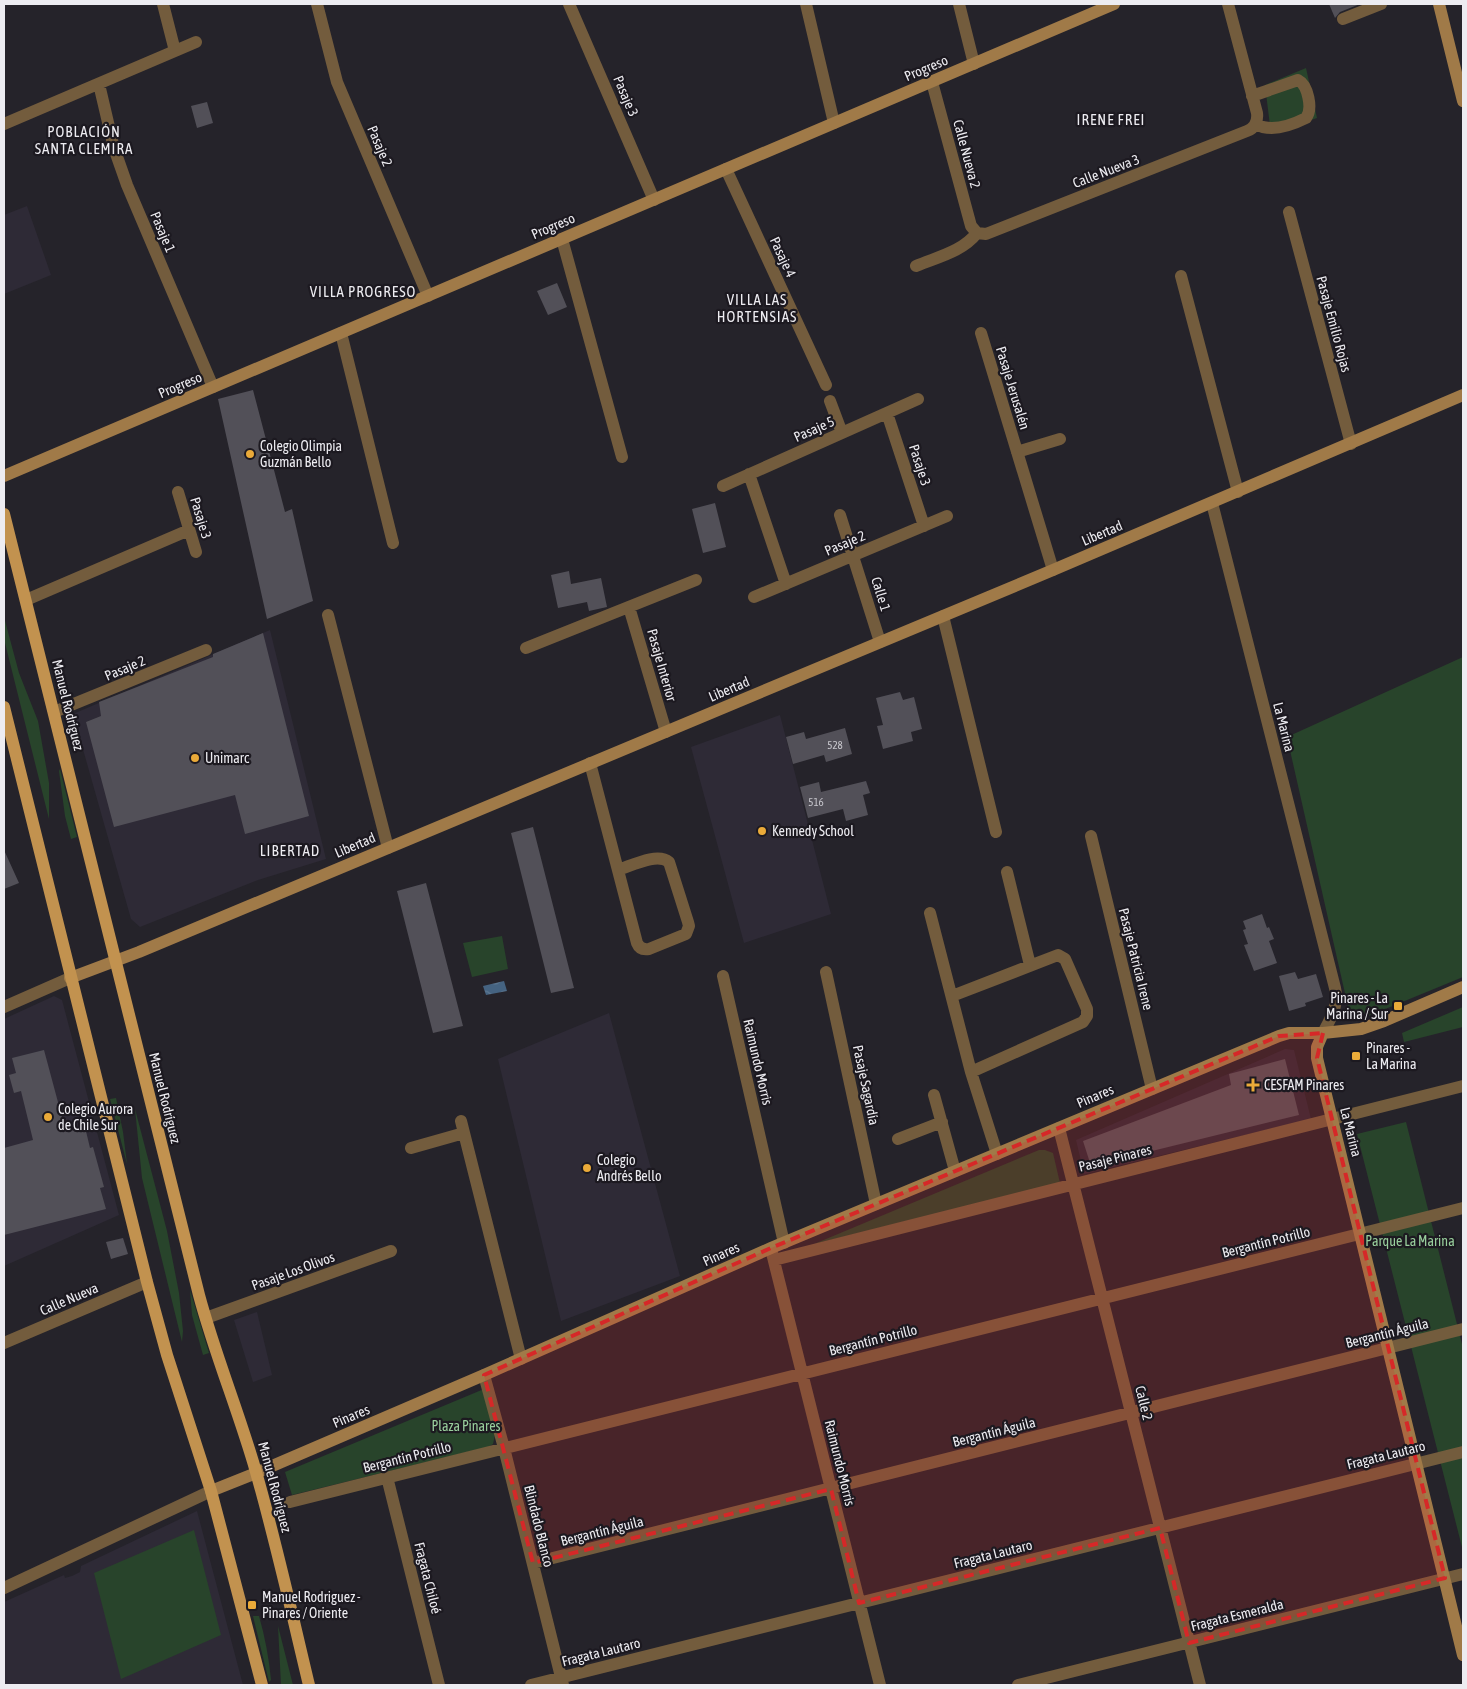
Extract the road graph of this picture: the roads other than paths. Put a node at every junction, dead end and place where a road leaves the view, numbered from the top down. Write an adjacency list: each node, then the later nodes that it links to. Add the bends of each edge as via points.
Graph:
1 (163, 4): 12 (street)
2 (317, 4): 28 (street, Pasaje 2, via 340,90)
3 (569, 4): 22 (street, Pasaje 3)
4 (806, 4): 18 (street)
5 (959, 4): 13 (street)
6 (1114, 4): 13 (street, Progreso)
7 (1228, 4): 16 (street)
8 (1381, 4): 10 (street)
9 (1439, 4): 17 (street)
10 (1343, 19)
11 (196, 42): 12 (street)
12 (175, 51): 15 (street)
13 (974, 64): 14 (street, Progreso)
14 (932, 82): 18 (street, Progreso); 24 (street, Calle Nueva 2, via 972,226)
15 (99, 84): 19 (street); 32 (street, Pasaje 1, via 114,148 127,185)
16 (1252, 96): 20 (street); 20 (street, via 1298,80 1305,85 1310,109 1309,115 1303,119 1275,128)
17 (1463, 101)
18 (834, 123): 21 (street, Progreso)
19 (4, 124)
20 (1256, 124): 24 (street, Calle Nueva 3, via 1247,131 986,234)
21 (726, 169): 22 (street, Progreso); 31 (street, Pasaje 4)
22 (654, 200): 25 (street, Progreso)
23 (1289, 212): 39 (street, Pasaje Emilio Rojas)
24 (977, 233): 26 (street, Calle Nueva 3, via 960,248)
25 (562, 239): 28 (street, Progreso); 41 (street)
26 (916, 266)
27 (1181, 276): 46 (street)
28 (428, 296): 29 (street, Progreso)
29 (341, 333): 32 (street, Progreso); 53 (street)
30 (981, 333): 40 (street, Pasaje Jerusalén)
31 (826, 385)
32 (213, 387): 43 (street, Progreso)
33 (1463, 395): 39 (street, Libertad)
34 (830, 400): 37 (street)
35 (918, 400): 36 (street, Pasaje 5)
36 (887, 413): 37 (street, Pasaje 5); 51 (street, Pasaje 3)
37 (842, 433): 42 (street, Pasaje 5)
38 (1060, 439): 40 (street, Pasaje Jerusalén)
39 (1350, 444): 46 (street, Libertad)
40 (1016, 452): 56 (street, Pasaje Jerusalén)
41 (622, 458)
42 (750, 474): 44 (street, Pasaje 5); 58 (street)
43 (4, 476)
44 (723, 486)
45 (178, 492): 52 (street, Pasaje 3)
46 (1238, 492): 47 (street, Libertad)
47 (1212, 503): 56 (street, Libertad); 86 (street, La Marina, via 1335,988 1334,1011)
48 (4, 514): 60 (main road, Manuel Rodríguez)
49 (840, 514): 55 (street)
50 (947, 516): 51 (street, Pasaje 2)
51 (924, 526): 55 (street, Pasaje 2)
52 (189, 530): 54 (street, Pasaje 3); 60 (street)
53 (394, 543)
54 (196, 552)
55 (853, 556): 58 (street, Pasaje 2); 64 (street, Calle 1)
56 (1053, 570): 63 (street, Libertad)
57 (696, 580): 61 (street)
58 (786, 584): 59 (street, Pasaje 2)
59 (754, 597)
60 (26, 600): 68 (main road, Manuel Rodríguez)
61 (630, 607): 65 (street); 69 (street, Pasaje Interior)
62 (328, 615): 74 (street)
63 (943, 616): 64 (street, Libertad); 72 (street)
64 (880, 642): 69 (street, Libertad)
65 (526, 648)
66 (206, 650): 68 (street, Pasaje 2)
67 (4, 706): 70 (main road)
68 (54, 712): 78 (main road, Manuel Rodríguez)
69 (666, 732): 71 (street, Libertad)
70 (8, 743): 82 (main road)
71 (590, 764): 74 (street, Libertad); 75 (street)
72 (996, 832)
73 (1091, 836): 89 (street, Pasaje Patricia Irene)
74 (388, 848): 78 (street, Libertad)
75 (618, 870): 75 (street, via 638,946 649,949 686,934 688,922 669,862 657,857)
76 (1007, 872): 79 (street)
77 (930, 913): 84 (street)
78 (115, 962): 82 (street, Libertad); 107 (main road, Manuel Rodríguez)
79 (1030, 964): 84 (street); 87 (street, via 1055,955 1064,957 1087,1009 1087,1016 1083,1022)
80 (826, 972): 99 (street, Pasaje Sagardía)
81 (722, 976): 102 (street, Raimundo Morris)
82 (70, 978): 85 (street, Libertad); 105 (main road)
83 (1463, 987): 86 (street, Pinares, via 1361,1029)
84 (952, 996): 87 (street)
85 (4, 1007)
86 (1323, 1033): 89 (street, Pinares, via 1298,1032 1280,1036); 91 (street, La Marina, via 1317,1046 1317,1058)
87 (971, 1072): 96 (street)
88 (1463, 1086): 91 (street, Pasaje Pinares)
89 (1152, 1089): 93 (street, Pinares)
90 (934, 1095): 92 (street)
91 (1332, 1119): 98 (street, Pasaje Pinares); 101 (street, La Marina)
92 (942, 1122): 94 (street); 97 (street)
93 (1059, 1128): 96 (street, Pinares); 98 (street, Calle 2)
94 (898, 1139)
95 (411, 1148): 111 (street, via 462,1127)
96 (997, 1154): 97 (street, Pinares)
97 (955, 1171): 99 (street, Pinares)
98 (1074, 1184): 104 (street, Pasaje Pinares); 106 (street, Calle 2)
99 (876, 1204): 102 (street, Pinares)
100 (1463, 1208): 101 (street, Bergantín Potrillo)
101 (1360, 1234): 106 (street, Bergantín Potrillo); 110 (street, La Marina)
102 (784, 1243): 104 (street, Pinares)
103 (391, 1251): 107 (street, Pasaje Los Olivos)
104 (772, 1254): 111 (street, Pinares); 112 (street, Raimundo Morris)
105 (146, 1282): 109 (street, Calle Nueva); 121 (main road)
106 (1102, 1298): 112 (street, Bergantín Potrillo); 114 (street, Calle 2)
107 (206, 1318): 118 (main road, Manuel Rodríguez)
108 (1463, 1329): 110 (street, Bergantín Águila)
109 (4, 1343)
110 (1388, 1348): 114 (street, Bergantín Águila); 117 (street, La Marina)
111 (521, 1359): 113 (street, Pinares)
112 (802, 1373): 115 (street, Bergantín Potrillo); 120 (street, Raimundo Morris)
113 (484, 1375): 115 (street, Blindado Blanco); 118 (street, Pinares)
114 (1131, 1413): 120 (street, Bergantín Águila); 123 (street, Calle 2)
115 (504, 1448): 119 (street, Bergantín Potrillo); 124 (street, Blindado Blanco)
116 (1463, 1452): 117 (street, Fragata Lautaro)
117 (1416, 1463): 123 (street, Fragata Lautaro); 126 (street, La Marina)
118 (256, 1473): 121 (street, Pinares); 133 (main road, Manuel Rodríguez)
119 (387, 1477): 122 (street, Bergantín Potrillo); 134 (street, Fragata Chiloé)
120 (831, 1488): 124 (street, Bergantín Águila); 128 (street, Raimundo Morris)
121 (211, 1491): 127 (street, Pinares); 132 (main road)
122 (290, 1502)
123 (1160, 1528): 128 (street, Fragata Lautaro); 129 (street, Calle 2)
124 (533, 1564): 131 (street, Blindado Blanco)
125 (1463, 1574): 126 (street, Fragata Esmeralda)
126 (1445, 1578): 129 (street, Fragata Esmeralda); 130 (street, La Marina)
127 (4, 1588)
128 (859, 1603): 131 (street, Fragata Lautaro); 136 (street, Raimundo Morris)
129 (1189, 1642): 137 (street, Fragata Esmeralda); 138 (street, Calle 2)
130 (1463, 1655)
131 (562, 1681): 135 (street, Fragata Lautaro)
132 (262, 1685)
133 (309, 1685)
134 (439, 1685)
135 (531, 1685)
136 (880, 1685)
137 (1018, 1685)
138 (1200, 1685)

